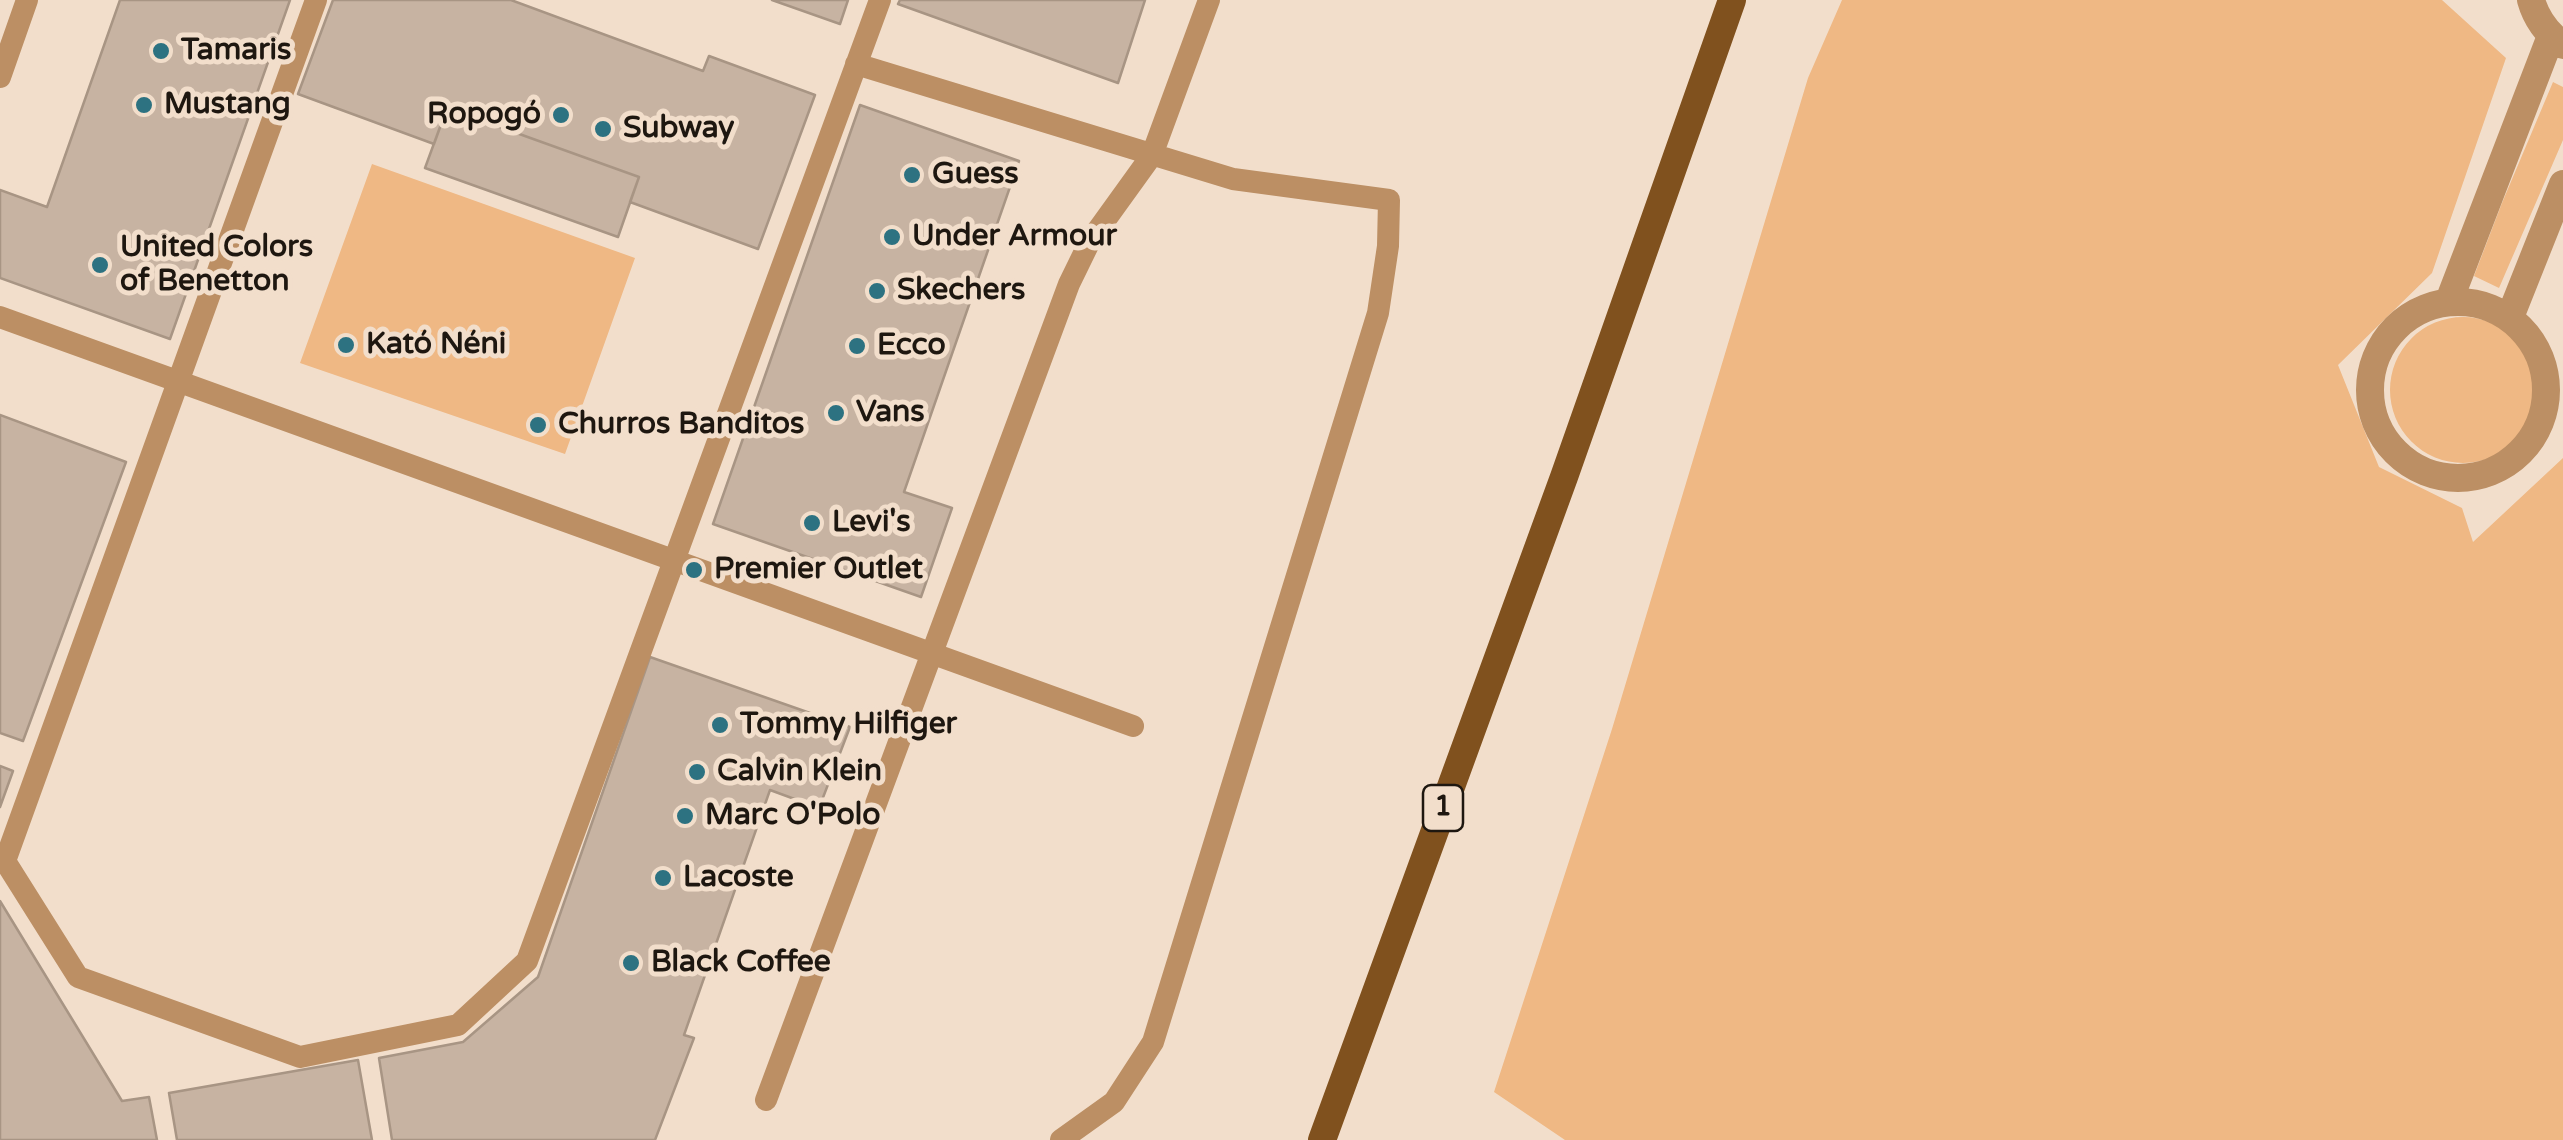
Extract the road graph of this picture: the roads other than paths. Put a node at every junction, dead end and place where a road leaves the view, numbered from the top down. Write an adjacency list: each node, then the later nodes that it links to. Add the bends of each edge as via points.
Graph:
1 (27, 0): 9 (lane)
2 (316, 0): 15 (lane)
3 (880, 0): 8 (lane)
4 (1209, 0): 10 (lane)
5 (1732, 0): 21 (main road, 1)
6 (2531, 0): 7 (street)
7 (2557, 41): 12 (street)
8 (856, 64): 10 (lane); 16 (lane)
9 (0, 78)
10 (1152, 155): 17 (lane, via 1090,241 1069,284); 20 (lane, via 1233,179 1389,200 1388,246 1378,312 1153,1042 1114,1102)
11 (2563, 184): 14 (street)
12 (2449, 300): 14 (street, via 2482,304); 14 (street, via 2411,314 2385,338 2368,382 2374,423 2390,450 2414,468 2457,480 2503,467 2534,436 2546,407 2541,358)
13 (0, 316): 15 (lane)
14 (2510, 317)
15 (179, 381): 16 (lane); 16 (lane, via 5,861 78,977 144,1001 300,1056 458,1026 527,961)
16 (676, 559): 17 (lane)
17 (932, 652): 18 (lane); 19 (lane)
18 (1132, 726)
19 (766, 1100)
20 (1061, 1140)
21 (1322, 1140)

